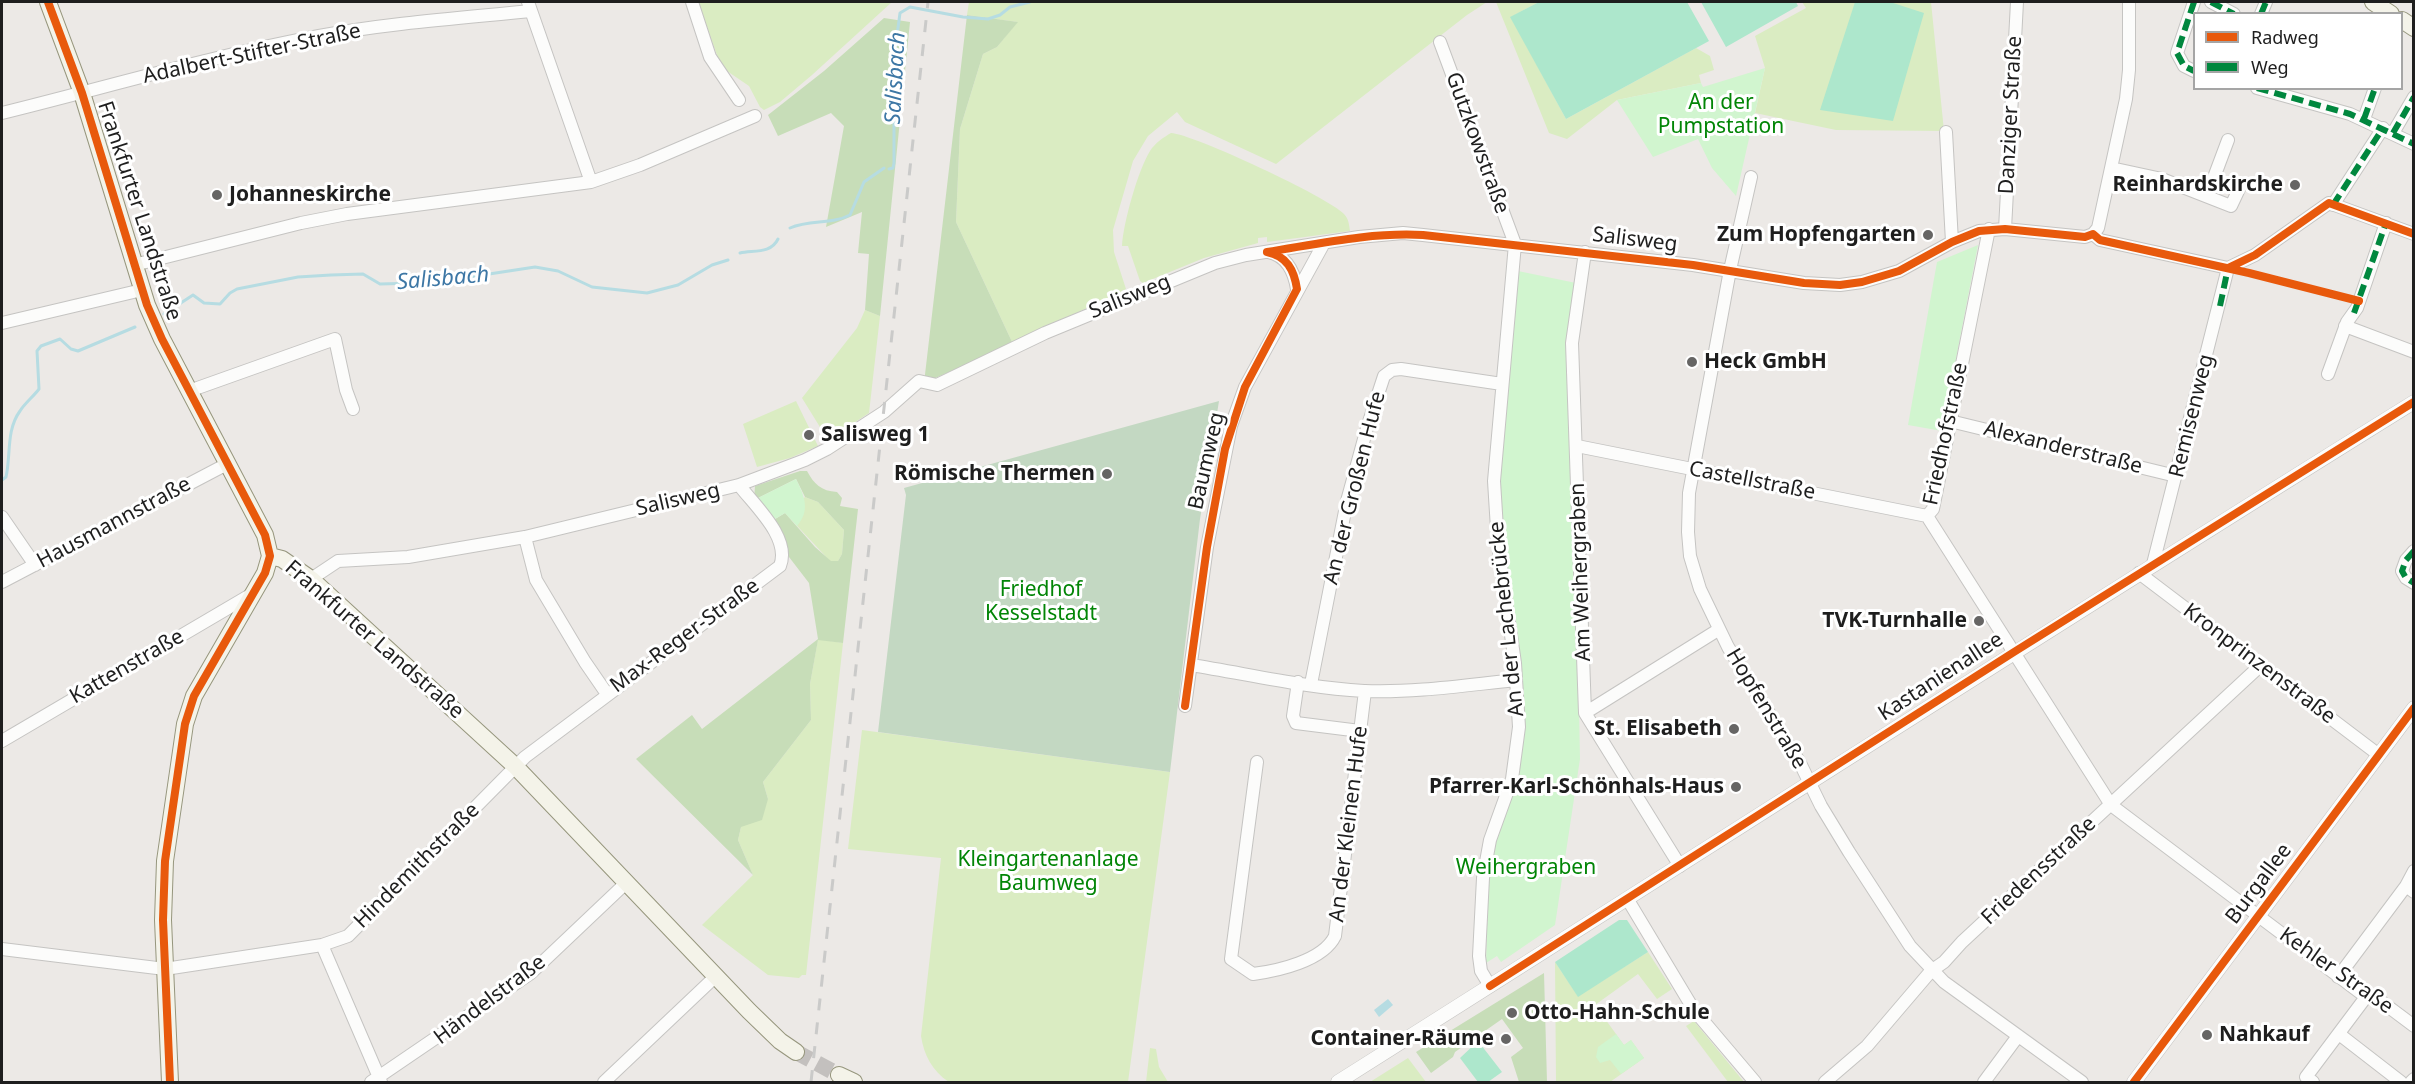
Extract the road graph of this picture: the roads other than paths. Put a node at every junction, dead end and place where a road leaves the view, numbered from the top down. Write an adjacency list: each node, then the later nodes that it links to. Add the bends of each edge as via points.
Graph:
1 (48, 2): 15 (main road, Frankfurter Landstraße)
2 (692, 2): 17 (street, via 714,64)
3 (2017, 2): 33 (street, Danziger Straße)
4 (2129, 2): 25 (street, via 2129,70)
5 (2194, 2): 12 (street, via 2177,53 2184,66)
6 (2211, 2): 9 (street)
7 (2373, 2): 10 (main road)
8 (530, 6): 15 (street, Adalbert-Stifter-Straße, via 320,36 230,54); 28 (street)
9 (2230, 12)
10 (2388, 12)
11 (1440, 42): 38 (street, Gutzkowstraße)
12 (2193, 70)
13 (2264, 90): 20 (street)
14 (2374, 90): 20 (street)
15 (82, 93): 18 (street, Adalbert-Stifter-Straße); 41 (main road, Frankfurter Landstraße)
16 (2414, 97): 21 (street)
17 (739, 99)
18 (2, 113)
19 (755, 116): 28 (street)
20 (2364, 119): 21 (street)
21 (2388, 130): 24 (street); 30 (street)
22 (1946, 132): 36 (street)
23 (2228, 140): 27 (street)
24 (2414, 144)
25 (2111, 168): 29 (street, via 2162,179); 34 (street, via 2098,228)
26 (1751, 177): 43 (street)
27 (2213, 180): 29 (street); 29 (street, via 2238,189 2231,206)
28 (591, 182): 41 (street, via 346,214)
29 (2207, 196)
30 (2331, 204): 31 (street); 42 (street, via 2255,255)
31 (2386, 223): 35 (street); 47 (street, via 2357,308)
32 (1989, 229): 33 (street, Salisweg); 36 (street, Salisweg); 54 (street, Friedhofstraße)
33 (2005, 229): 34 (street, Salisweg, via 2085,237)
34 (2093, 234): 42 (street, via 2100,240)
35 (2414, 234)
36 (1952, 242): 43 (street, Salisweg, via 1899,272 1851,284 1821,285)
37 (1324, 243): 38 (street, Salisweg, via 1403,233); 39 (street, Salisweg); 44 (street, Baumweg)
38 (1515, 244): 40 (street, Salisweg); 50 (street, An der Lachebrücke)
39 (1267, 252): 44 (street, via 1287,262); 59 (street, Salisweg, via 1215,263 1132,296 937,385 918,381 884,412 827,449)
40 (1585, 252): 43 (street, Salisweg); 55 (street, Am Weihergraben, via 1572,343)
41 (134, 265): 45 (main road, Frankfurter Landstraße)
42 (2228, 268): 58 (street, Remisenweg)
43 (1730, 270): 57 (street, Hopfenstraße)
44 (1297, 289): 74 (street, Baumweg, via 1245,387 1231,426 1207,547)
45 (142, 290): 46 (street); 51 (main road, Frankfurter Landstraße)
46 (2, 323)
47 (2345, 326): 48 (street); 49 (street)
48 (2414, 352)
49 (2328, 374)
50 (1502, 384): 76 (street, An der Lachebrücke, via 1495,511); 78 (street, An der Großen Hufe, via 1401,369 1384,376 1347,501)
51 (189, 391): 53 (street, via 335,339); 56 (main road, Frankfurter Landstraße)
52 (2414, 402): 65 (street, Kastanienallee)
53 (353, 409)
54 (1950, 421): 58 (street, Alexanderstraße); 60 (street, Friedhofstraße, via 1933,509)
55 (1577, 446): 57 (street, Castellstraße); 83 (street, Am Weihergraben)
56 (227, 464): 64 (main road, Frankfurter Landstraße, via 265,535); 66 (street, Hausmannstraße)
57 (1693, 468): 60 (street, Castellstraße); 72 (street, Hopfenstraße, via 1688,510 1690,556)
58 (2176, 476): 65 (street, Remisenweg)
59 (739, 486): 62 (street, Salisweg); 80 (street, Max-Reger-Straße, via 779,539 783,550 780,566)
60 (1927, 516): 73 (street, Friedhofstraße)
61 (2, 517): 66 (street)
62 (525, 537): 68 (street, Salisweg, via 408,557 338,561); 80 (street, via 536,580)
63 (2414, 551): 70 (street, via 2402,572)
64 (270, 556): 68 (main road, Frankfurter Landstraße, via 282,559); 71 (main road)
65 (2153, 564): 67 (street, Kastanienallee)
66 (35, 565): 69 (street, Hausmannstraße)
67 (2139, 573): 73 (street, Kastanienallee); 75 (street, Kronprinzenstraße)
68 (311, 579): 88 (main road, Frankfurter Landstraße)
69 (2, 582)
70 (2414, 583)
71 (253, 593): 85 (street, Kattenstraße); 99 (main road, via 188,710 165,861)
72 (1718, 630): 83 (street); 89 (street, Hopfenstraße)
73 (2014, 652): 89 (street, Kastanienallee); 90 (street, Friedhofstraße)
74 (1191, 665): 77 (street); 81 (street, Baumweg)
75 (2261, 665): 86 (street, Kronprinzenstraße); 90 (street, Friedensstraße)
76 (1516, 680): 79 (street); 103 (street, An der Lachebrücke, via 1518,727 1514,764 1490,840 1483,878 1479,956 1481,971)
77 (1298, 682): 78 (street); 84 (street, via 1293,716 1296,723)
78 (1311, 684): 79 (street)
79 (1365, 691): 84 (street, An der Kleinen Hufe)
80 (607, 694): 88 (street, Max-Reger-Straße)
81 (1185, 706)
82 (2414, 708): 86 (street, Burgallee)
83 (1585, 713): 91 (street)
84 (1360, 731): 87 (street, An der Kleinen Hufe, via 1335,936 1328,946 1297,964 1253,974 1231,958)
85 (2, 741)
86 (2379, 755): 96 (street, Burgallee)
87 (1257, 762)
88 (515, 766): 93 (main road, Frankfurter Landstraße); 97 (street, Hindemithstraße, via 356,930)
89 (1810, 783): 91 (street, Kastanienallee); 100 (street, Hopfenstraße, via 1893,923)
90 (2111, 805): 96 (street, Kehler Straße); 100 (street, Friedensstraße)
91 (1680, 866): 95 (street, Kastanienallee)
92 (2414, 871): 94 (street)
93 (627, 882): 101 (main road, Frankfurter Landstraße); 110 (street, Händelstraße, via 531,974)
94 (2410, 889): 102 (street)
95 (1628, 900): 103 (street, Kastanienallee); 114 (street, via 1694,1010)
96 (2258, 916): 102 (street, Kehler Straße); 118 (street, Burgallee)
97 (322, 945): 99 (street, Hindemithstraße); 110 (street)
98 (2, 949): 99 (street, Hindemithstraße)
99 (165, 969): 112 (main road)
100 (1931, 971): 107 (street, Hopfenstraße); 115 (street, Friedensstraße, via 1867,1046)
101 (716, 976): 108 (main road, Frankfurter Landstraße, via 780,1041); 109 (street)
102 (2338, 976): 104 (street, Kehler Straße)
103 (1490, 986): 113 (street, Kastanienallee)
104 (2366, 998): 105 (street, Kehler Straße, via 2374,996); 106 (street)
105 (2414, 1026)
106 (2339, 1034): 111 (street); 119 (street)
107 (2018, 1036): 116 (street); 117 (street, Hopfenstraße)
108 (796, 1052)
109 (612, 1080)
110 (377, 1081)
111 (2307, 1081)
112 (170, 1083)
113 (1338, 1083)
114 (1755, 1083)
115 (1825, 1083)
116 (1984, 1083)
117 (2082, 1083)
118 (2134, 1083)
119 (2401, 1083)

